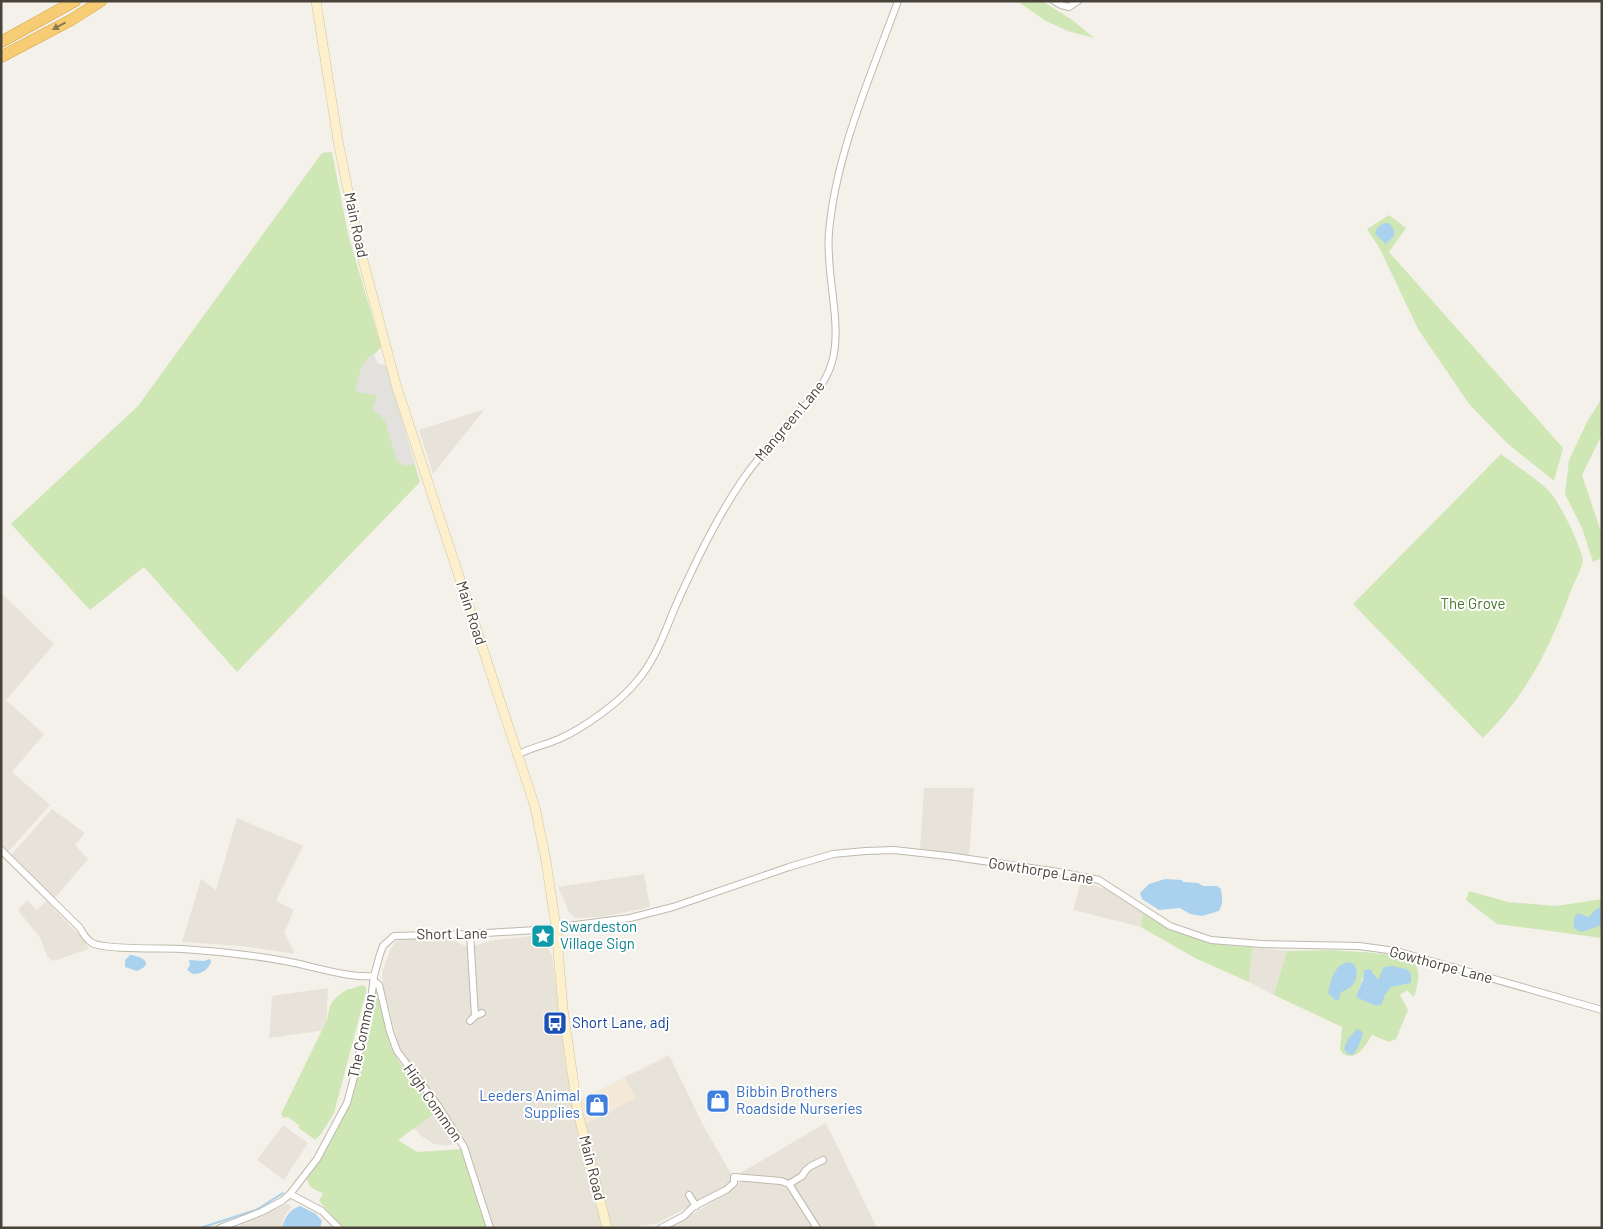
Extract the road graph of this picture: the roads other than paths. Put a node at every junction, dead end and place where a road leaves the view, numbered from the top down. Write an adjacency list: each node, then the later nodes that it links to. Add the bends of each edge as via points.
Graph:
1 (75, 1): 7 (highway)
2 (101, 1): 8 (highway, one-way to 8)
3 (316, 1): 9 (main road, Main Road, via 357,235 397,388)
4 (898, 1): 9 (street, Mangreen Lane, via 851,133 832,205 828,253 835,331 829,372 811,400 774,439 740,483 712,530 652,660 637,681 582,727)
5 (1054, 1): 6 (street, via 1069,7)
6 (1078, 1)
7 (1, 42)
8 (1, 57)
9 (517, 755): 11 (main road, Main Road, via 535,808)
10 (1, 850): 13 (street, The Common, via 80,928 86,938 101,946 219,952)
11 (556, 927): 12 (street, Short Lane); 14 (street, Gowthorpe Lane, via 653,913 833,854 894,850 1098,880 1170,926 1211,940 1359,946 1396,951); 25 (main road, Main Road, via 563,1009 578,1113)
12 (470, 934): 13 (street, Short Lane, via 394,936 383,946); 15 (street, via 479,1014)
13 (374, 978): 18 (street, The Common, via 347,1103 317,1159); 24 (street, High Common, via 379,985 397,1050 464,1147)
14 (1602, 1010)
15 (470, 1021)
16 (823, 1160): 17 (street)
17 (789, 1184): 20 (street, via 734,1178 734,1183 726,1190); 27 (street)
18 (290, 1194): 21 (street, The Common); 23 (street, via 322,1211)
19 (690, 1195): 20 (street)
20 (696, 1206): 26 (street)
21 (232, 1225): 22 (street, The Common)
22 (220, 1228)
23 (339, 1228)
24 (490, 1228)
25 (607, 1228)
26 (661, 1228)
27 (817, 1228)

